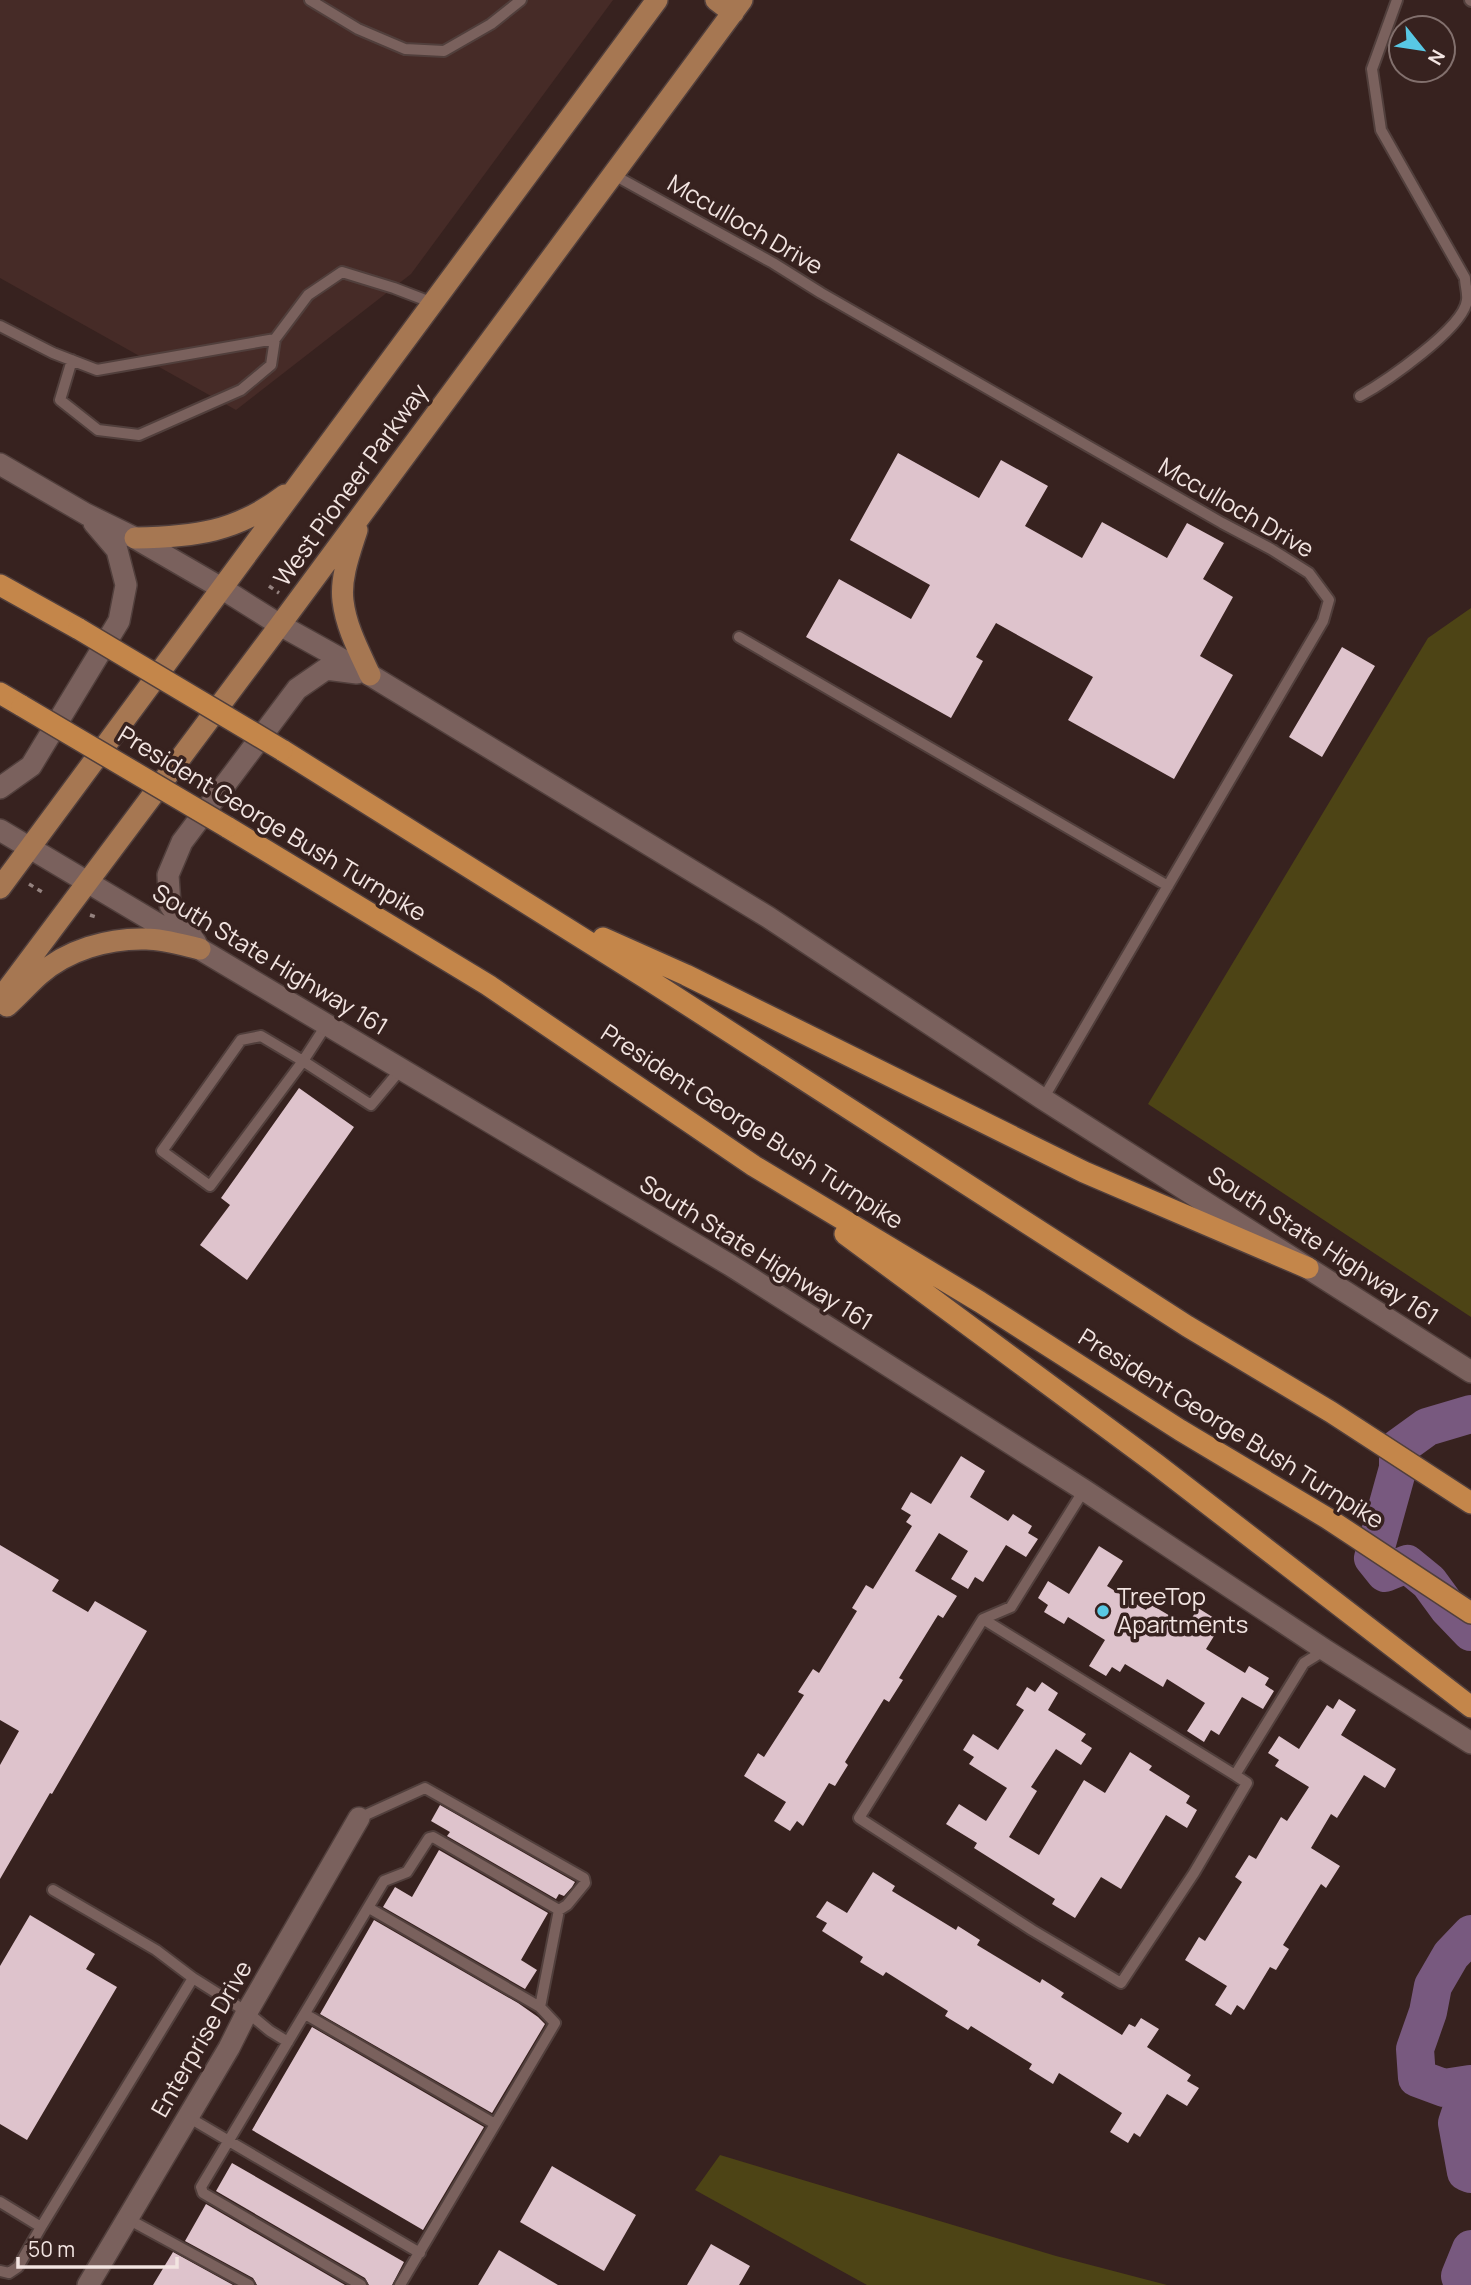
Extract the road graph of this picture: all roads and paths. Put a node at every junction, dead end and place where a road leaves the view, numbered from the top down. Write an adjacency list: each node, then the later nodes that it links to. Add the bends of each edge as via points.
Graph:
1 (310, 0): 2 (lane, via 358,29 405,49 444,51)
2 (522, 0)
3 (657, 0): 9 (main road, West Pioneer Parkway)
4 (716, 0): 6 (main road)
5 (1396, 0): 8 (lane, via 1372,69 1381,130)
6 (738, 7): 7 (main road, West Pioneer Parkway)
7 (614, 175): 17 (main road, West Pioneer Parkway); 30 (lane, Mcculloch Drive, via 1310,573 1329,600 1324,621)
8 (1468, 275): 13 (lane, via 1467,301 1455,324 1386,382)
9 (432, 303): 11 (lane, via 342,272 308,295); 15 (main road, West Pioneer Parkway)
10 (0, 326): 12 (lane)
11 (275, 339): 12 (lane, via 97,370); 12 (lane, via 271,365 241,390 139,435 98,430 60,400)
12 (72, 360)
13 (1360, 396)
14 (0, 464): 16 (main road, South State Highway 161)
15 (300, 483): 18 (main road, via 236,524 209,533); 20 (main road, West Pioneer Parkway)
16 (86, 514): 18 (main road, South State Highway 161); 25 (main road, via 117,550 126,585 119,621 31,766)
17 (361, 514): 21 (main road, West Pioneer Parkway); 23 (main road, via 345,570 343,600 348,626)
18 (135, 538): 20 (main road, South State Highway 161)
19 (0, 585): 33 (highway, bridge, via 282,750)
20 (223, 589): 21 (main road, South State Highway 161); 27 (main road, West Pioneer Parkway)
21 (280, 625): 23 (main road, South State Highway 161); 28 (main road, West Pioneer Parkway)
22 (738, 637): 30 (lane)
23 (370, 675): 38 (main road, via 326,669 297,689 182,842 168,875 170,905); 44 (main road, South State Highway 161, via 768,918)
24 (0, 693): 45 (highway, President George Bush Turnpike, bridge, via 488,985)
25 (0, 788)
26 (0, 830): 27 (main road, South State Highway 161)
27 (31, 848): 28 (main road, South State Highway 161); 31 (main road, West Pioneer Parkway)
28 (88, 882): 38 (main road, South State Highway 161); 39 (main road, West Pioneer Parkway)
29 (26, 883): 32 (path)
30 (1168, 886): 44 (lane, Mcculloch Drive)
31 (0, 888)
32 (43, 892)
33 (534, 907): 46 (highway, via 686,975 1084,1172); 49 (highway)
34 (102, 911): 36 (path)
35 (90, 915): 36 (path)
36 (99, 918): 37 (path)
37 (96, 926)
38 (200, 948): 40 (main road, via 148,938 113,940 58,961); 41 (main road, South State Highway 161)
39 (0, 999)
40 (0, 1012)
41 (327, 1024): 42 (lane); 43 (main road, South State Highway 161)
42 (303, 1061): 42 (lane, via 210,1186 162,1151 241,1040 261,1036); 43 (lane, via 371,1105)
43 (401, 1069): 48 (main road, South State Highway 161, via 730,1265)
44 (1042, 1099): 46 (main road, South State Highway 161)
45 (754, 1166): 50 (highway, President George Bush Turnpike, via 1327,1518); 53 (highway, via 1156,1464)
46 (1308, 1268): 47 (main road, South State Highway 161)
47 (1471, 1373)
48 (1084, 1490): 51 (lane, via 1010,1607); 52 (main road, South State Highway 161)
49 (1471, 1503)
50 (1471, 1613)
51 (983, 1619): 55 (lane); 55 (lane, via 859,1818 1031,1930 1121,1983 1247,1783)
52 (1325, 1650): 54 (main road, South State Highway 161); 55 (lane, via 1304,1663)
53 (1471, 1707)
54 (1471, 1744)
55 (1235, 1775)
56 (359, 1818): 59 (lane, via 425,1788 584,1878 582,1888); 62 (main road, Enterprise Drive)
57 (53, 1890): 60 (lane, via 156,1950)
58 (369, 1908): 59 (lane, via 384,1881 407,1872 433,1837); 61 (lane); 63 (lane)
59 (559, 1910): 61 (lane)
60 (193, 1978): 62 (lane); 70 (lane)
61 (540, 2007): 66 (lane, via 555,2023)
62 (247, 2012): 64 (lane); 65 (main road, Enterprise Drive)
63 (305, 2014): 64 (lane); 66 (lane)
64 (288, 2042): 67 (lane)
65 (188, 2117): 67 (lane); 69 (main road, Enterprise Drive)
66 (495, 2124): 71 (lane)
67 (229, 2141): 71 (lane); 75 (lane, via 201,2187 203,2193)
68 (0, 2202): 70 (lane)
69 (128, 2219): 73 (main road, Enterprise Drive); 74 (lane)
70 (41, 2227): 72 (lane, via 18,2267 9,2273)
71 (419, 2253): 76 (lane)
72 (0, 2271)
73 (88, 2285)
74 (249, 2285)
75 (361, 2285)
76 (400, 2285)

